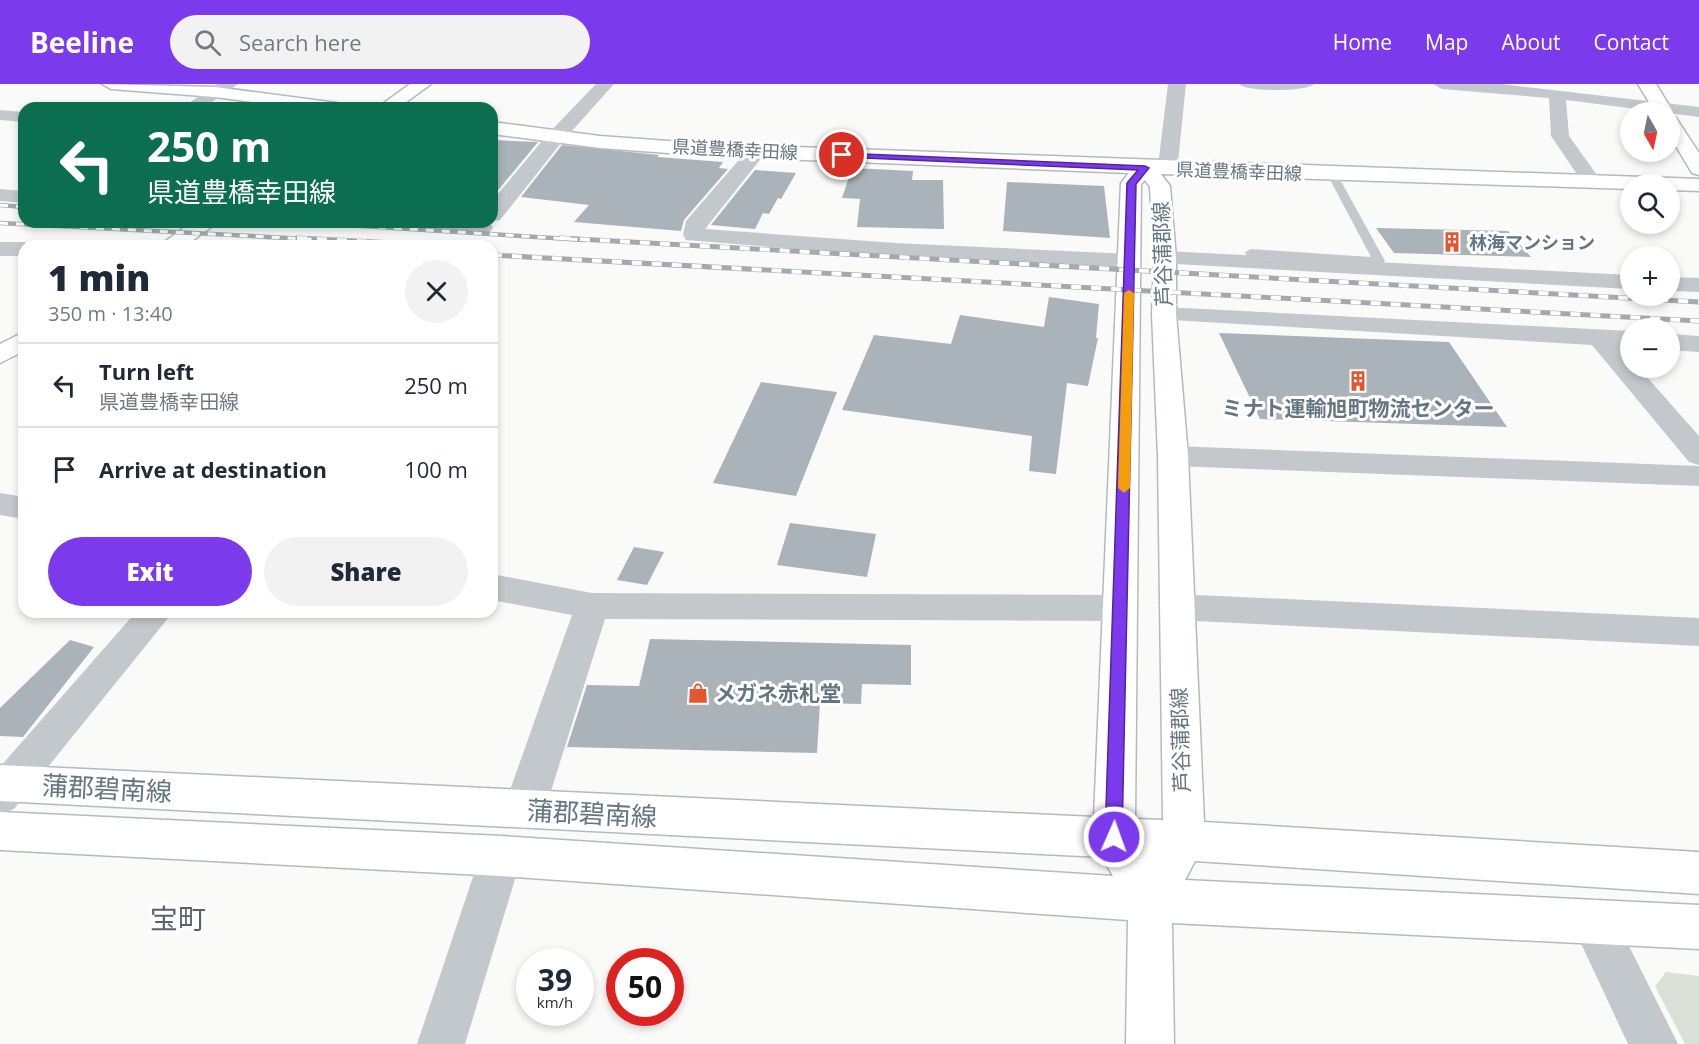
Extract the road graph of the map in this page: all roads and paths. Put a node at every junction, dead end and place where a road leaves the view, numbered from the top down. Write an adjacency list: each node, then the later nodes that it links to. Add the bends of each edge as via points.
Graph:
1 (111, 84): 9 (main road)
2 (422, 84): 13 (main road)
3 (605, 84): 22 (street)
4 (1178, 84): 24 (street, via 1168,162)
5 (1248, 84): 6 (street)
6 (1305, 84)
7 (1442, 84): 10 (street)
8 (1647, 84): 14 (main road)
9 (222, 88): 11 (street); 12 (main road)
10 (1557, 94): 15 (street); 27 (street, via 1560,136)
11 (200, 102)
12 (302, 102)
13 (395, 102)
14 (1658, 102)
15 (1620, 106)
16 (1699, 112): 17 (street)
17 (1680, 113)
18 (0, 115): 19 (street)
19 (18, 116)
20 (498, 130): 22 (main road, 県道豊橋幸田線)
21 (1680, 138): 25 (main road)
22 (554, 139): 23 (main road, 県道豊橋幸田線); 31 (street)
23 (757, 151): 24 (main road, 県道豊橋幸田線); 39 (street, via 694,226 694,235 895,250)
24 (1145, 168): 26 (main road, 県道豊橋幸田線); 38 (main road, 芦谷蒲郡線, via 1160,186); 39 (main road, 芦谷蒲郡線, via 1131,183)
25 (1699, 169)
26 (1332, 174): 27 (main road, 県道豊橋幸田線); 40 (lane, via 1379,261 1251,252)
27 (1592, 182): 28 (main road, 県道豊橋幸田線)
28 (1699, 185)
29 (0, 195): 30 (street)
30 (18, 196)
31 (498, 207)
32 (198, 228): 34 (main road)
33 (481, 228): 35 (street)
34 (179, 240)
35 (472, 240)
36 (0, 249): 37 (street)
37 (18, 249)
38 (1165, 258): 40 (street); 44 (main road, 芦谷蒲郡線)
39 (1130, 261): 59 (main road, 芦谷蒲郡線)
40 (1256, 263): 41 (street)
41 (1620, 281)
42 (1680, 284): 43 (street)
43 (1699, 285)
44 (1164, 314): 45 (street); 52 (main road, 芦谷蒲郡線)
45 (1599, 337): 46 (street); 51 (street)
46 (1620, 338)
47 (1680, 343): 49 (street)
48 (18, 344): 50 (main road)
49 (1699, 344)
50 (0, 355)
51 (1699, 455)
52 (1173, 456): 53 (street); 58 (main road, 芦谷蒲郡線)
53 (1699, 476)
54 (0, 504): 55 (street)
55 (18, 507)
56 (498, 588): 57 (street)
57 (592, 606): 59 (street); 63 (street)
58 (1175, 607): 61 (street); 66 (main road, 芦谷蒲郡線)
59 (1121, 609): 65 (main road, 芦谷蒲郡線)
60 (151, 618): 62 (street)
61 (1699, 632)
62 (4, 787): 63 (main road, 蒲郡碧南線)
63 (524, 810): 65 (main road, 蒲郡碧南線)
64 (0, 831): 67 (main road)
65 (1114, 837): 66 (main road, 蒲郡碧南線); 69 (main road)
66 (1184, 841): 68 (main road); 69 (main road)
67 (501, 856): 69 (main road); 72 (street)
68 (1699, 873)
69 (1150, 900): 70 (main road); 73 (main road)
70 (1593, 922): 71 (main road); 74 (street)
71 (1699, 927)
72 (441, 1044)
73 (1150, 1044)
74 (1654, 1044)

